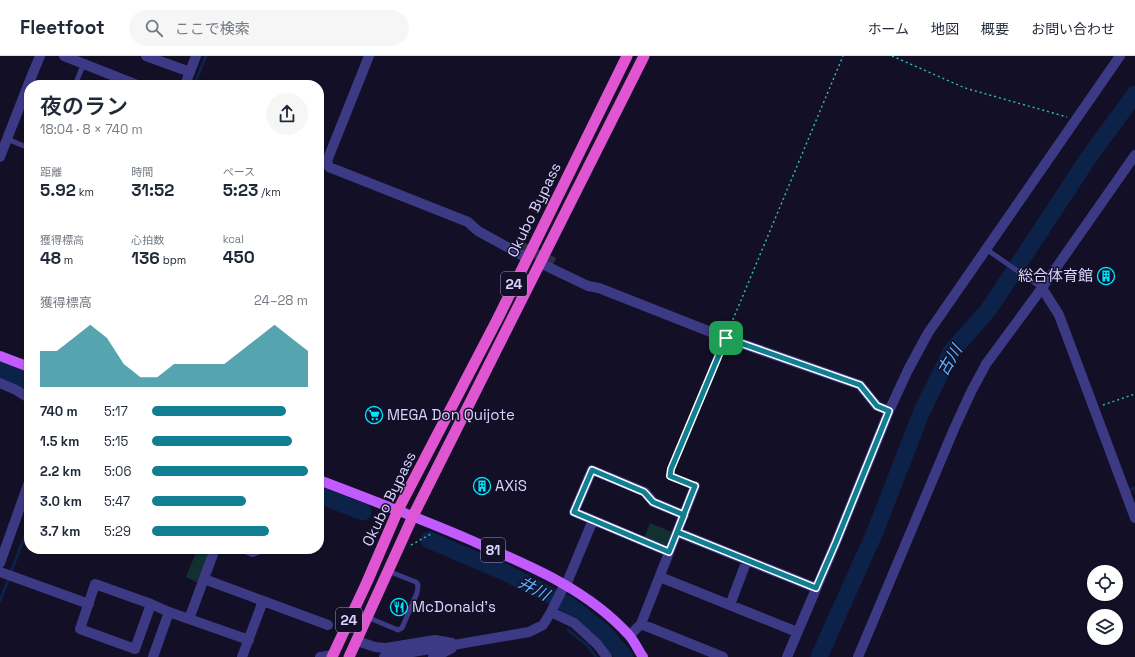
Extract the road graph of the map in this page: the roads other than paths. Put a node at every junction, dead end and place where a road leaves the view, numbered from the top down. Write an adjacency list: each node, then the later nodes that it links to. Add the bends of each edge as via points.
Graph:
1 (40, 56): 11 (street)
2 (64, 56): 9 (street)
3 (146, 56): 10 (street)
4 (196, 56): 10 (street)
5 (369, 56): 20 (street, via 327,161 329,166)
6 (627, 56): 23 (highway, Okubo Bypass / 24)
7 (644, 56): 24 (highway, Okubo Bypass / 24)
8 (1120, 56): 22 (street)
9 (84, 63): 12 (lane); 13 (street)
10 (190, 72): 14 (street)
11 (30, 80)
12 (77, 80)
13 (124, 80)
14 (187, 80)
15 (24, 95): 16 (street)
16 (7, 139): 17 (lane); 19 (street)
17 (24, 146)
18 (1135, 155): 26 (street)
19 (0, 157)
20 (468, 222): 21 (street); 23 (street, via 478,231)
21 (518, 245)
22 (987, 250): 26 (lane); 32 (street, via 928,333)
23 (527, 258): 36 (highway, Okubo Bypass / 24)
24 (540, 263): 27 (street, via 588,286); 38 (highway, Okubo Bypass / 24)
25 (555, 263): 27 (street, via 596,283)
26 (1039, 286): 39 (street, via 1059,315); 78 (street, via 986,364 971,392)
27 (599, 288): 32 (street, via 726,338 860,385 877,406)
28 (0, 356): 29 (main road)
29 (24, 365)
30 (0, 384): 31 (street)
31 (24, 395)
32 (889, 411): 51 (street)
33 (324, 482): 36 (main road, 81)
34 (695, 486): 37 (street)
35 (24, 496): 45 (street)
36 (398, 510): 38 (main road, 81); 67 (highway, Okubo Bypass / 24)
37 (684, 515): 40 (street, via 653,502 644,492 592,470 574,512); 41 (street)
38 (413, 516): 46 (highway, Okubo Bypass / 24); 50 (main road, 81, via 521,562)
39 (1135, 518)
40 (593, 520): 42 (street); 50 (street)
41 (677, 532): 42 (street); 44 (street)
42 (669, 552): 48 (street)
43 (213, 554): 49 (street)
44 (747, 560): 51 (street); 55 (street)
45 (0, 563)
46 (388, 572): 58 (highway, Okubo Bypass / 24); 58 (lane, via 418,585 402,628 396,629)
47 (6, 574): 53 (street)
48 (660, 577): 55 (street); 60 (street)
49 (204, 579): 52 (street); 59 (street)
50 (564, 588): 57 (street); 63 (main road, 81, via 590,599)
51 (816, 588): 62 (street)
52 (264, 601): 61 (street); 64 (street)
53 (88, 604): 54 (street, via 95,584); 54 (street, via 80,629 135,649)
54 (151, 604): 56 (street)
55 (730, 605): 62 (street)
56 (169, 612): 59 (street); 68 (street)
57 (551, 612): 66 (street, via 543,625 528,632); 74 (street, via 574,624 597,644)
58 (367, 617): 65 (highway, Okubo Bypass / 24)
59 (189, 619): 64 (street)
60 (641, 624): 63 (street); 76 (street)
61 (328, 625)
62 (797, 632): 77 (street)
63 (630, 635): 75 (main road, 81)
64 (249, 640): 69 (street)
65 (356, 641): 66 (street, via 386,648 435,640); 71 (highway, Okubo Bypass / 24)
66 (457, 644): 72 (street); 73 (street)
67 (332, 656): 70 (street)
68 (153, 657)
69 (242, 657)
70 (320, 657)
71 (349, 657)
72 (384, 657)
73 (433, 657)
74 (607, 657)
75 (643, 657)
76 (722, 657)
77 (787, 657)
78 (858, 657)

